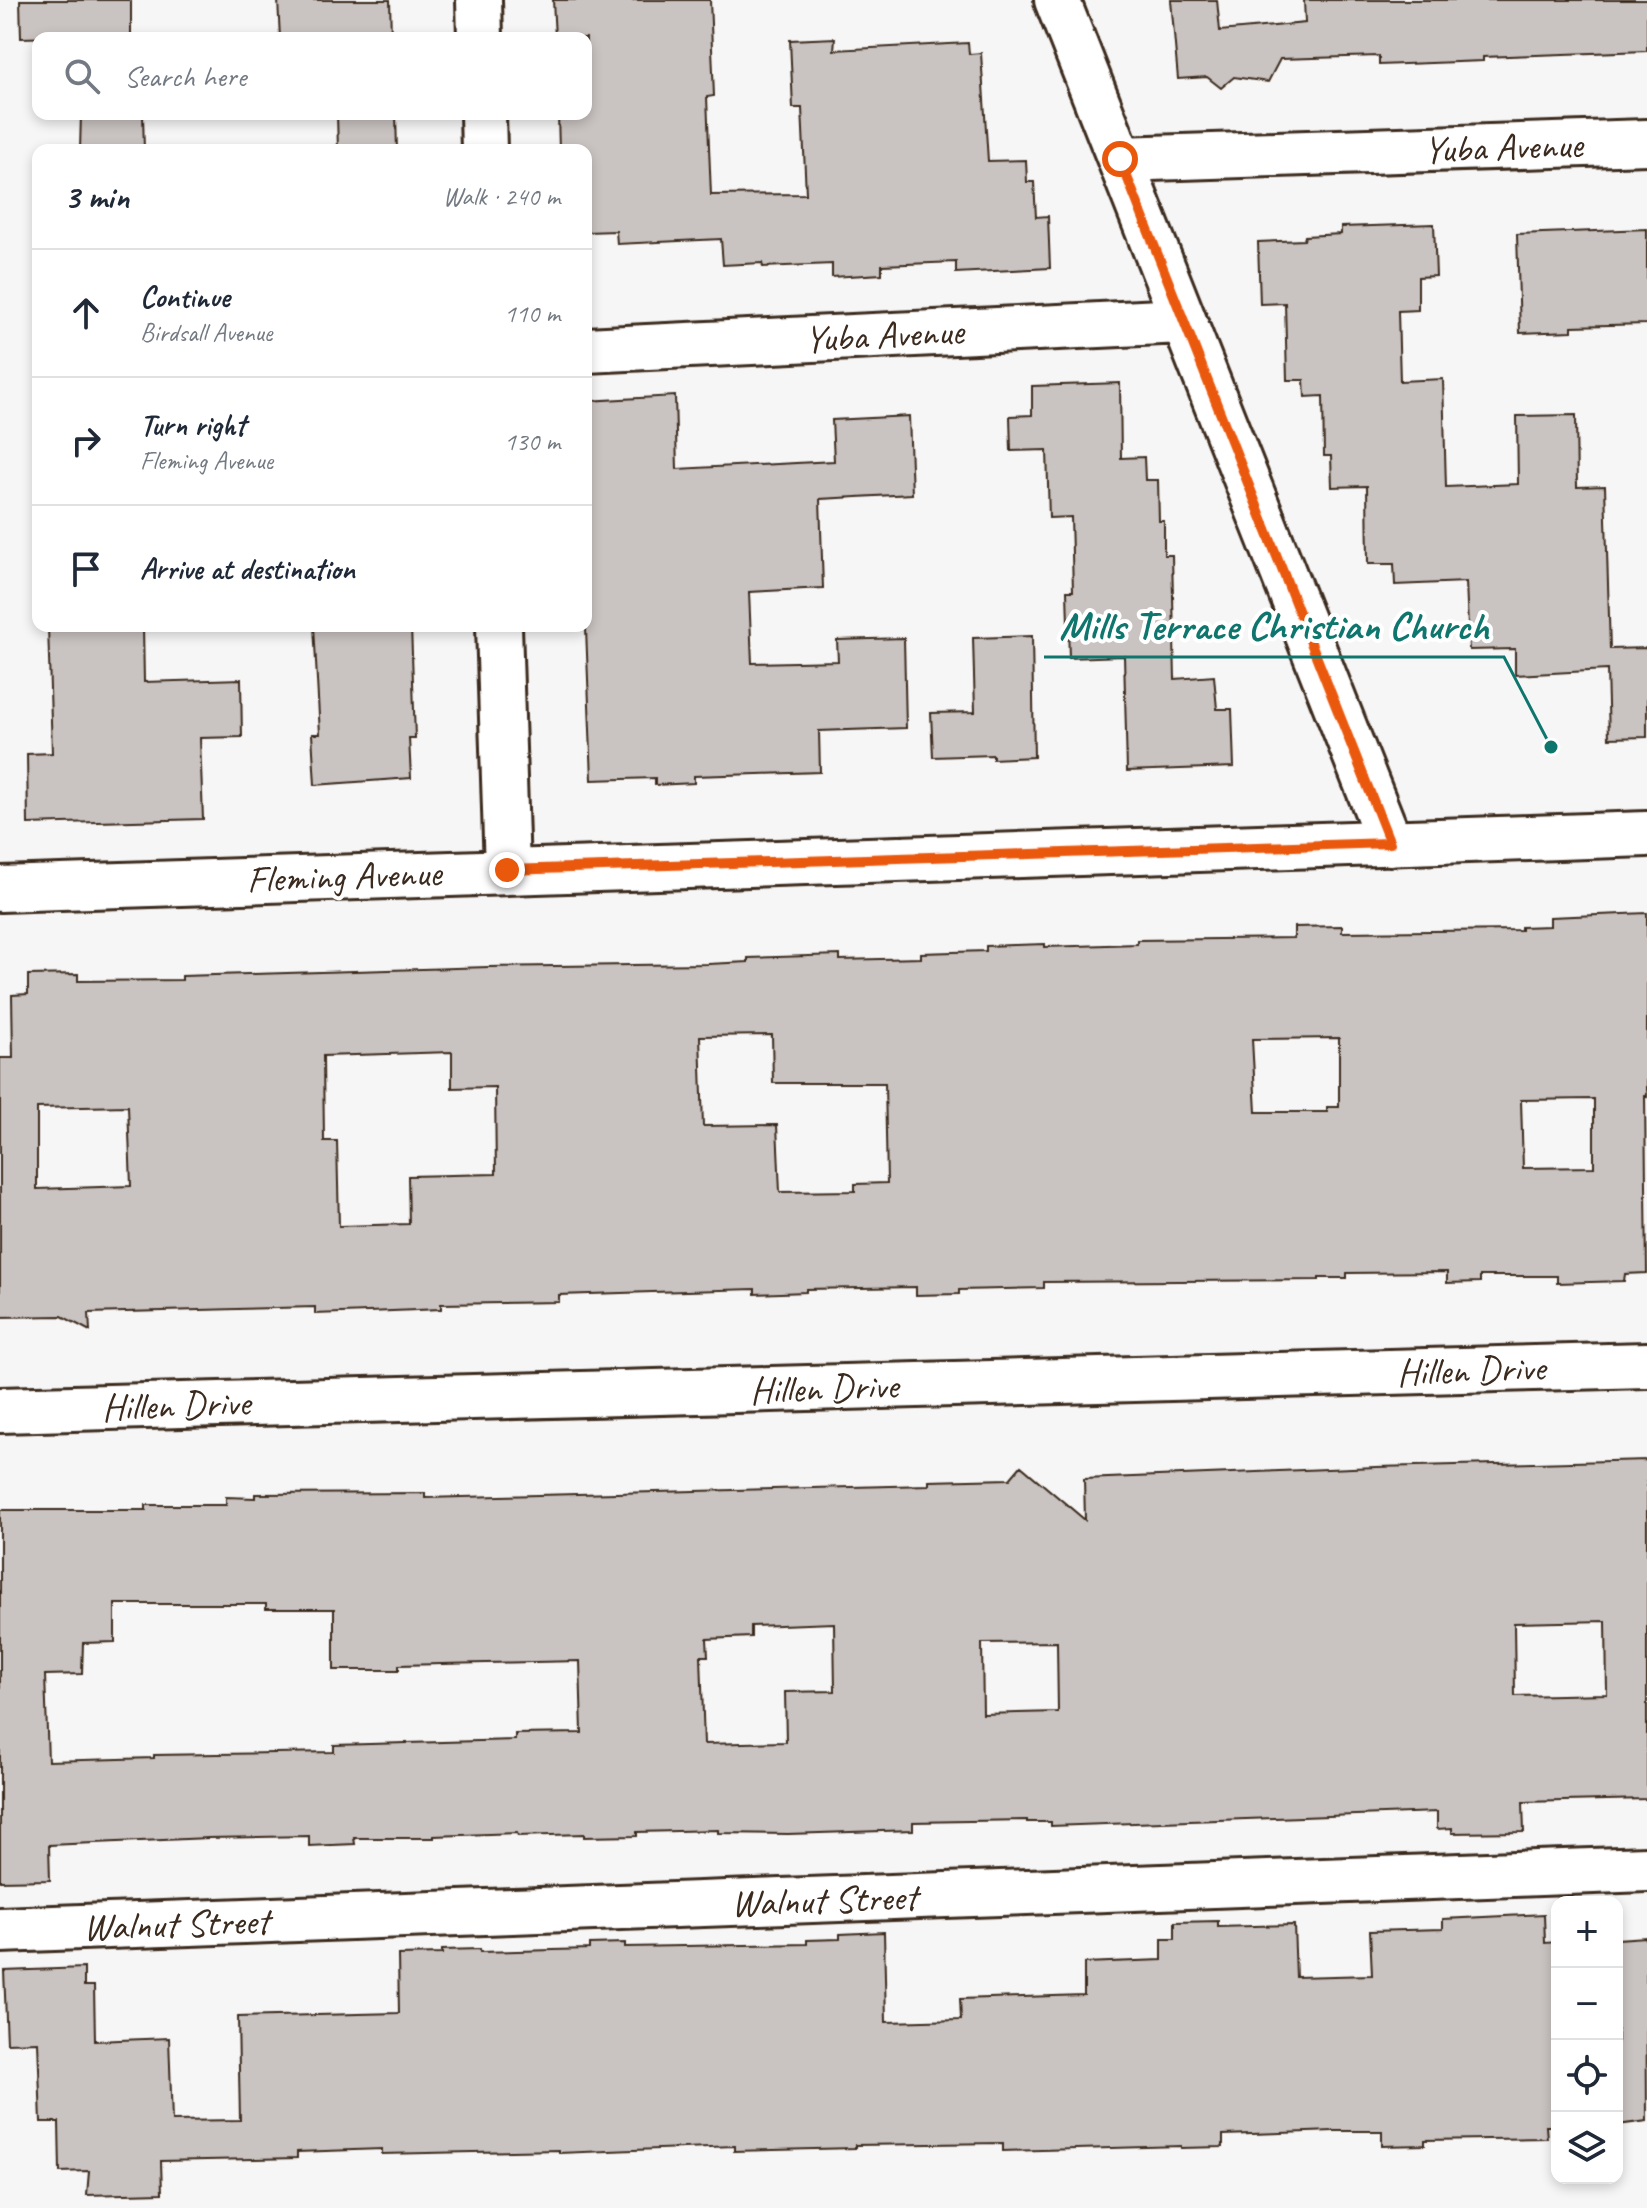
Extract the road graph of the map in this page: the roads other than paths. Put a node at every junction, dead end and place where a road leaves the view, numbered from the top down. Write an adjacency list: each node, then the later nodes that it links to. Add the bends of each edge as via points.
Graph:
1 (479, 0): 3 (street)
2 (1057, 0): 7 (street)
3 (480, 32)
4 (483, 120): 6 (street)
5 (1647, 142): 7 (street, Yuba Avenue)
6 (484, 144)
7 (1120, 159): 8 (street)
8 (1182, 321): 9 (street, Yuba Avenue); 12 (street)
9 (592, 350)
10 (499, 632): 13 (street)
11 (1647, 834): 12 (street, Fleming Avenue)
12 (1390, 843): 13 (street, Fleming Avenue)
13 (507, 870): 14 (street, Fleming Avenue)
14 (0, 889)
15 (1647, 1365): 16 (street, Hillen Drive)
16 (0, 1410)
17 (1647, 1869): 18 (street, Walnut Street)
18 (0, 1930)

